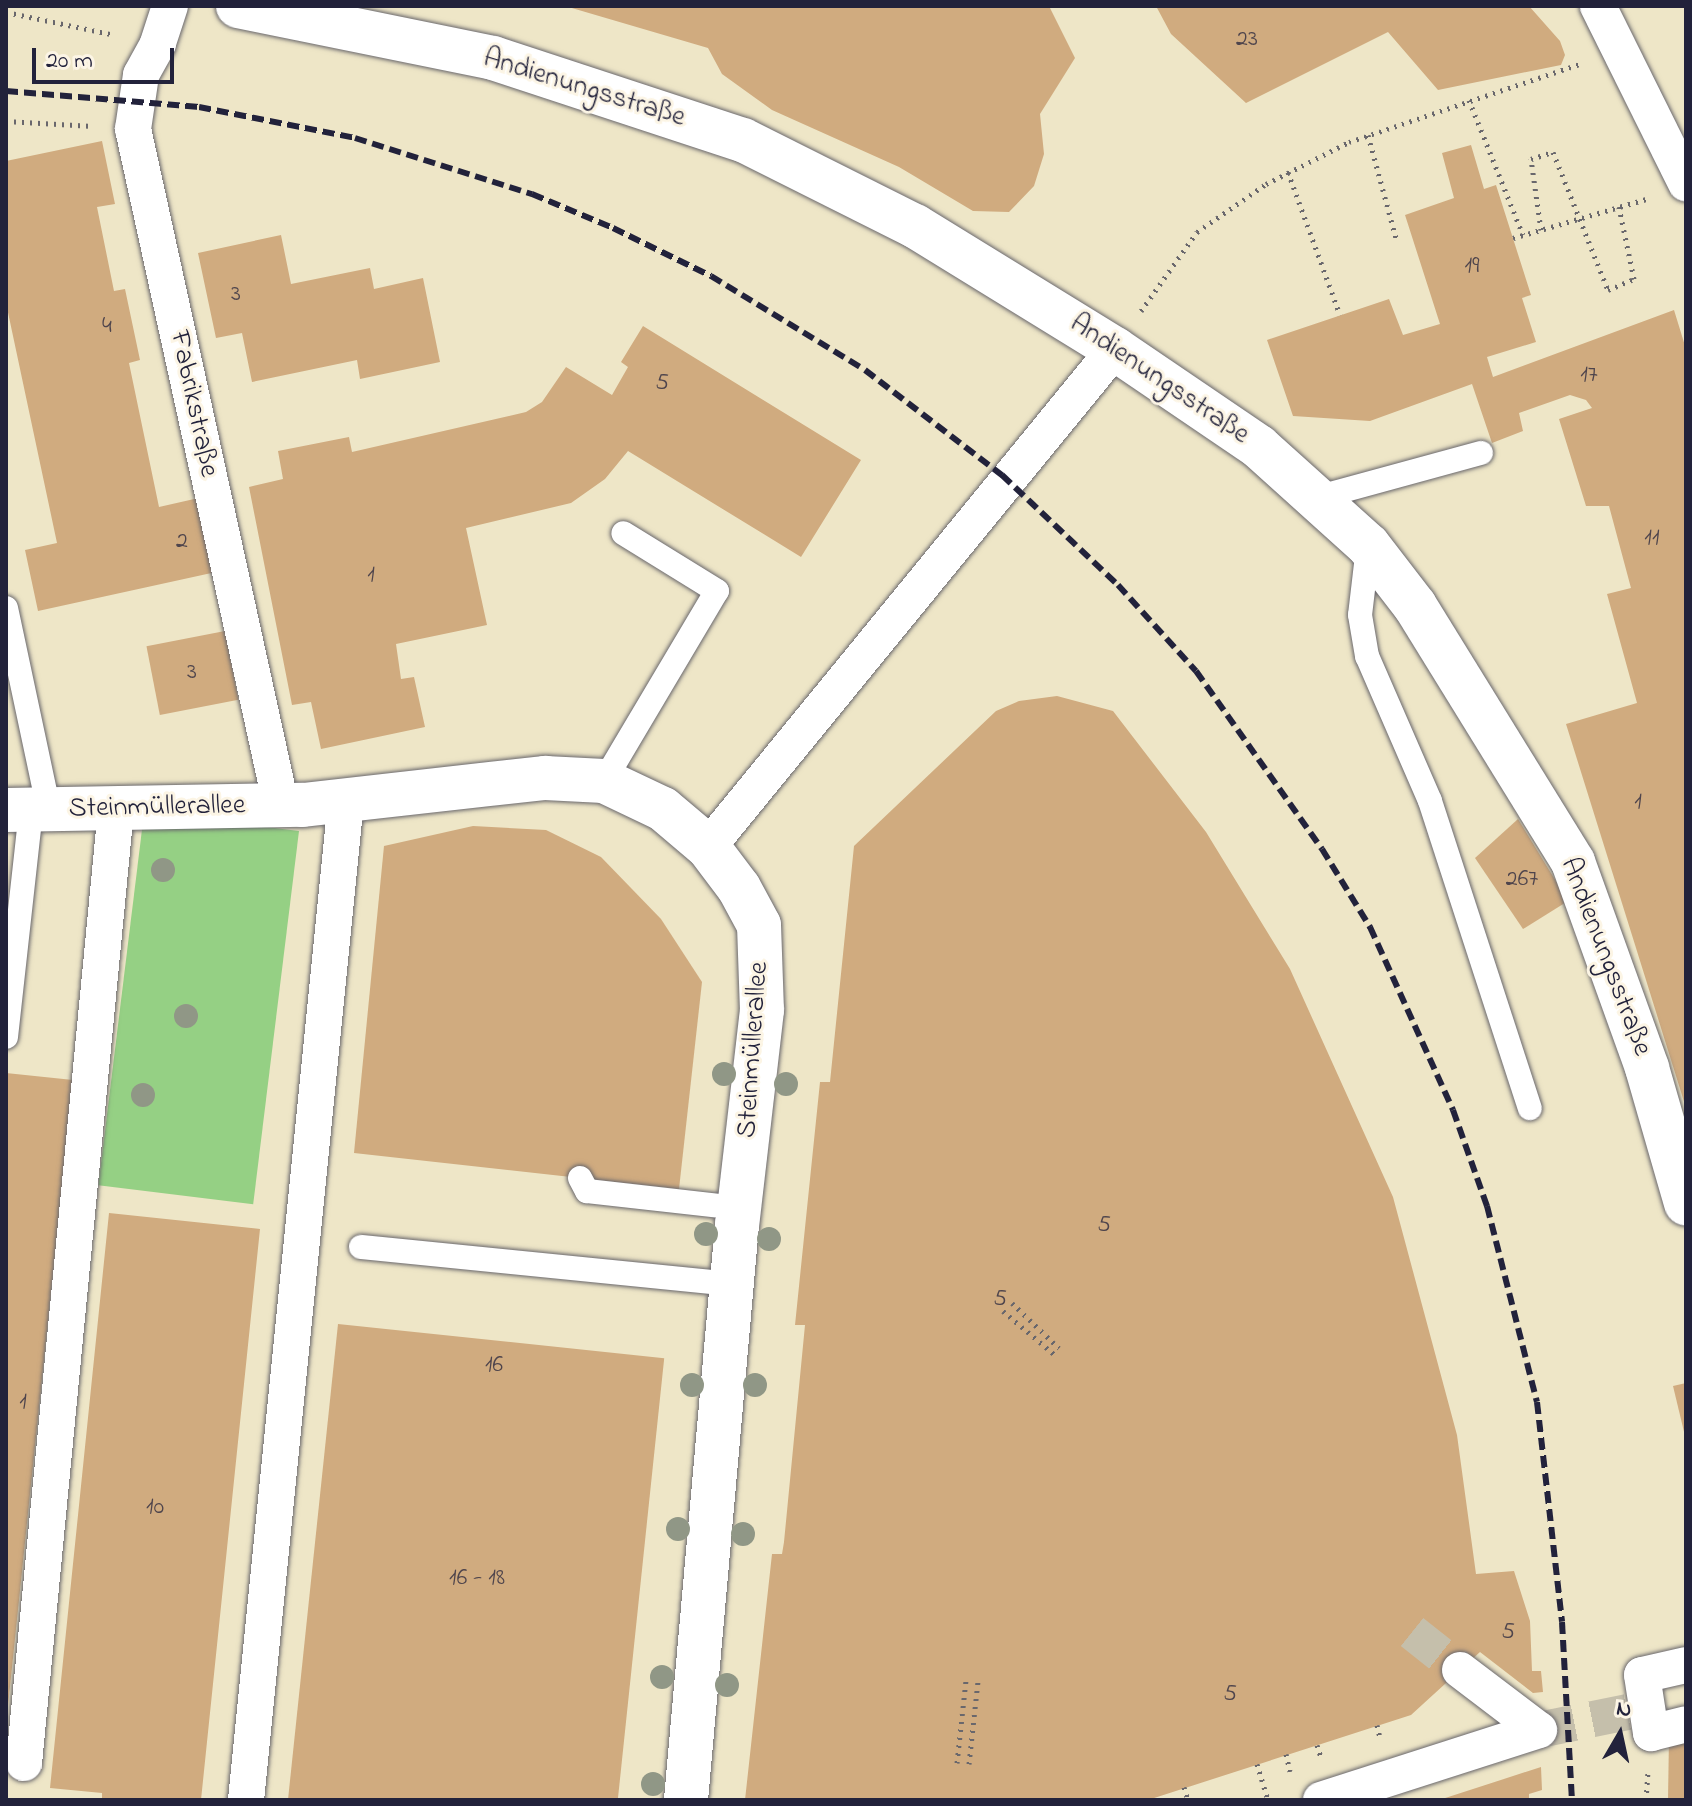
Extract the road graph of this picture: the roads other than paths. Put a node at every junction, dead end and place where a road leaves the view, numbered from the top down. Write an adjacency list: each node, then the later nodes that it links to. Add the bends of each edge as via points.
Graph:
1 (170, 6): 13 (street, Fabrikstraße, via 141,75 133,129)
2 (238, 6): 5 (street, Andienungsstraße, via 493,58 743,140 915,226)
3 (1598, 6): 4 (street)
4 (1686, 183)
5 (1115, 349): 7 (street, Andienungsstraße, via 1259,447); 16 (street)
6 (1481, 453): 7 (lane)
7 (1316, 498): 9 (street, Andienungsstraße)
8 (623, 533): 11 (lane, via 717,591)
9 (1368, 545): 18 (lane, via 1360,615 1367,656 1430,801); 20 (street, Andienungsstraße, via 1415,606 1573,862 1647,1068)
10 (6, 608): 14 (lane)
11 (604, 781): 12 (street, Steinmüllerallee, via 545,778); 16 (street, Steinmüllerallee, via 663,809)
12 (346, 800): 13 (street, Steinmüllerallee); 29 (street)
13 (281, 805): 15 (street, Steinmüllerallee)
14 (29, 810): 15 (street, Steinmüllerallee); 17 (lane)
15 (116, 810): 27 (street)
16 (708, 847): 21 (street, Steinmüllerallee, via 759,925 762,1010)
17 (6, 1037)
18 (1530, 1108)
19 (580, 1178): 21 (lane, via 587,1191)
20 (1686, 1203)
21 (739, 1208): 23 (street, Steinmüllerallee)
22 (361, 1247): 23 (lane)
23 (732, 1284): 28 (street, Steinmüllerallee)
24 (1686, 1665): 26 (street, via 1642,1675 1651,1733)
25 (1460, 1670): 30 (street, via 1539,1730)
26 (1686, 1724)
27 (24, 1763)
28 (685, 1799)
29 (246, 1800)
30 (1321, 1800)

